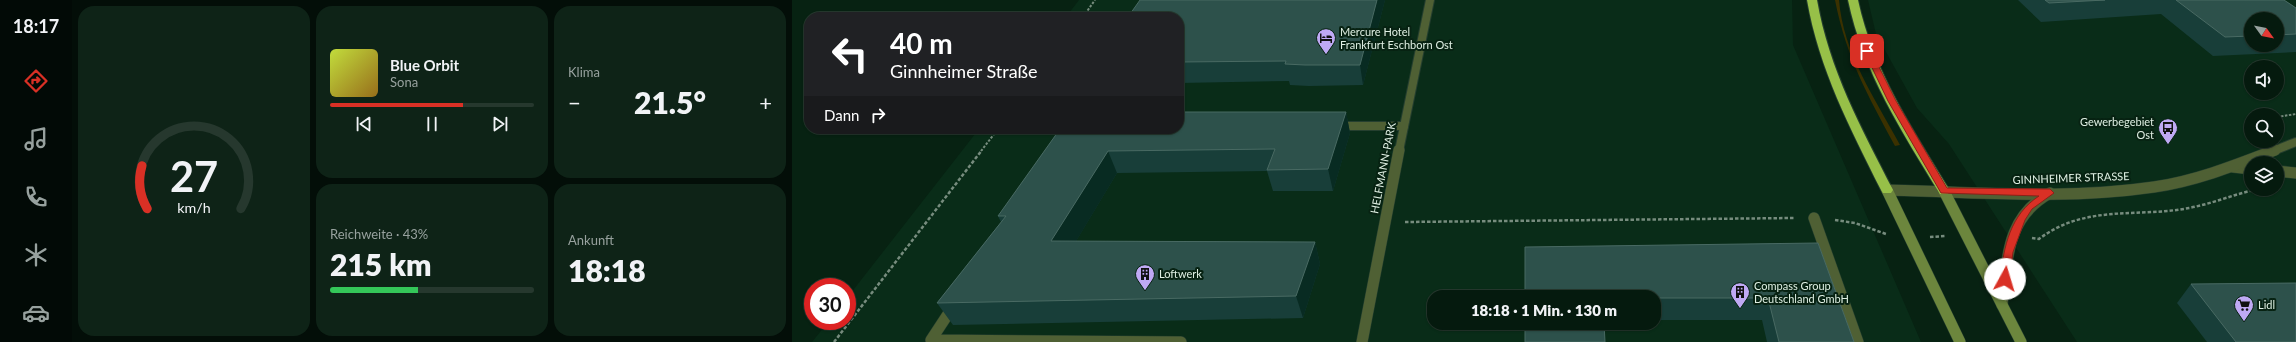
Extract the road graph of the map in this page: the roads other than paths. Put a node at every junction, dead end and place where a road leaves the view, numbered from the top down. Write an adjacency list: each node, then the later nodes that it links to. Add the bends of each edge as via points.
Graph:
1 (1430, 0): 5 (street, HELFMANN-PARK)
2 (1812, 0): 11 (highway, via 1819,33 1832,72)
3 (1854, 0): 12 (highway, via 1860,29 1876,70)
4 (1326, 126): 5 (street)
5 (1404, 126): 18 (street, HELFMANN-PARK)
6 (2296, 142): 7 (street, GINNHEIMER STRASSE)
7 (2233, 167): 8 (street); 13 (street, GINNHEIMER STRASSE, via 2154,186 2110,192)
8 (2244, 168)
9 (2284, 172): 10 (street)
10 (2296, 173)
11 (1887, 190): 12 (street, GINNHEIMER STRASSE); 20 (main road)
12 (1944, 191): 13 (street, GINNHEIMER STRASSE); 16 (main road)
13 (2050, 193): 16 (street, via 2029,207 2020,219 2008,252)
14 (1814, 218): 19 (street)
15 (961, 294): 17 (street, via 931,340)
16 (2002, 305): 21 (main road)
17 (1180, 342)
18 (1362, 342)
19 (1858, 342)
20 (1960, 342)
21 (2021, 342)

